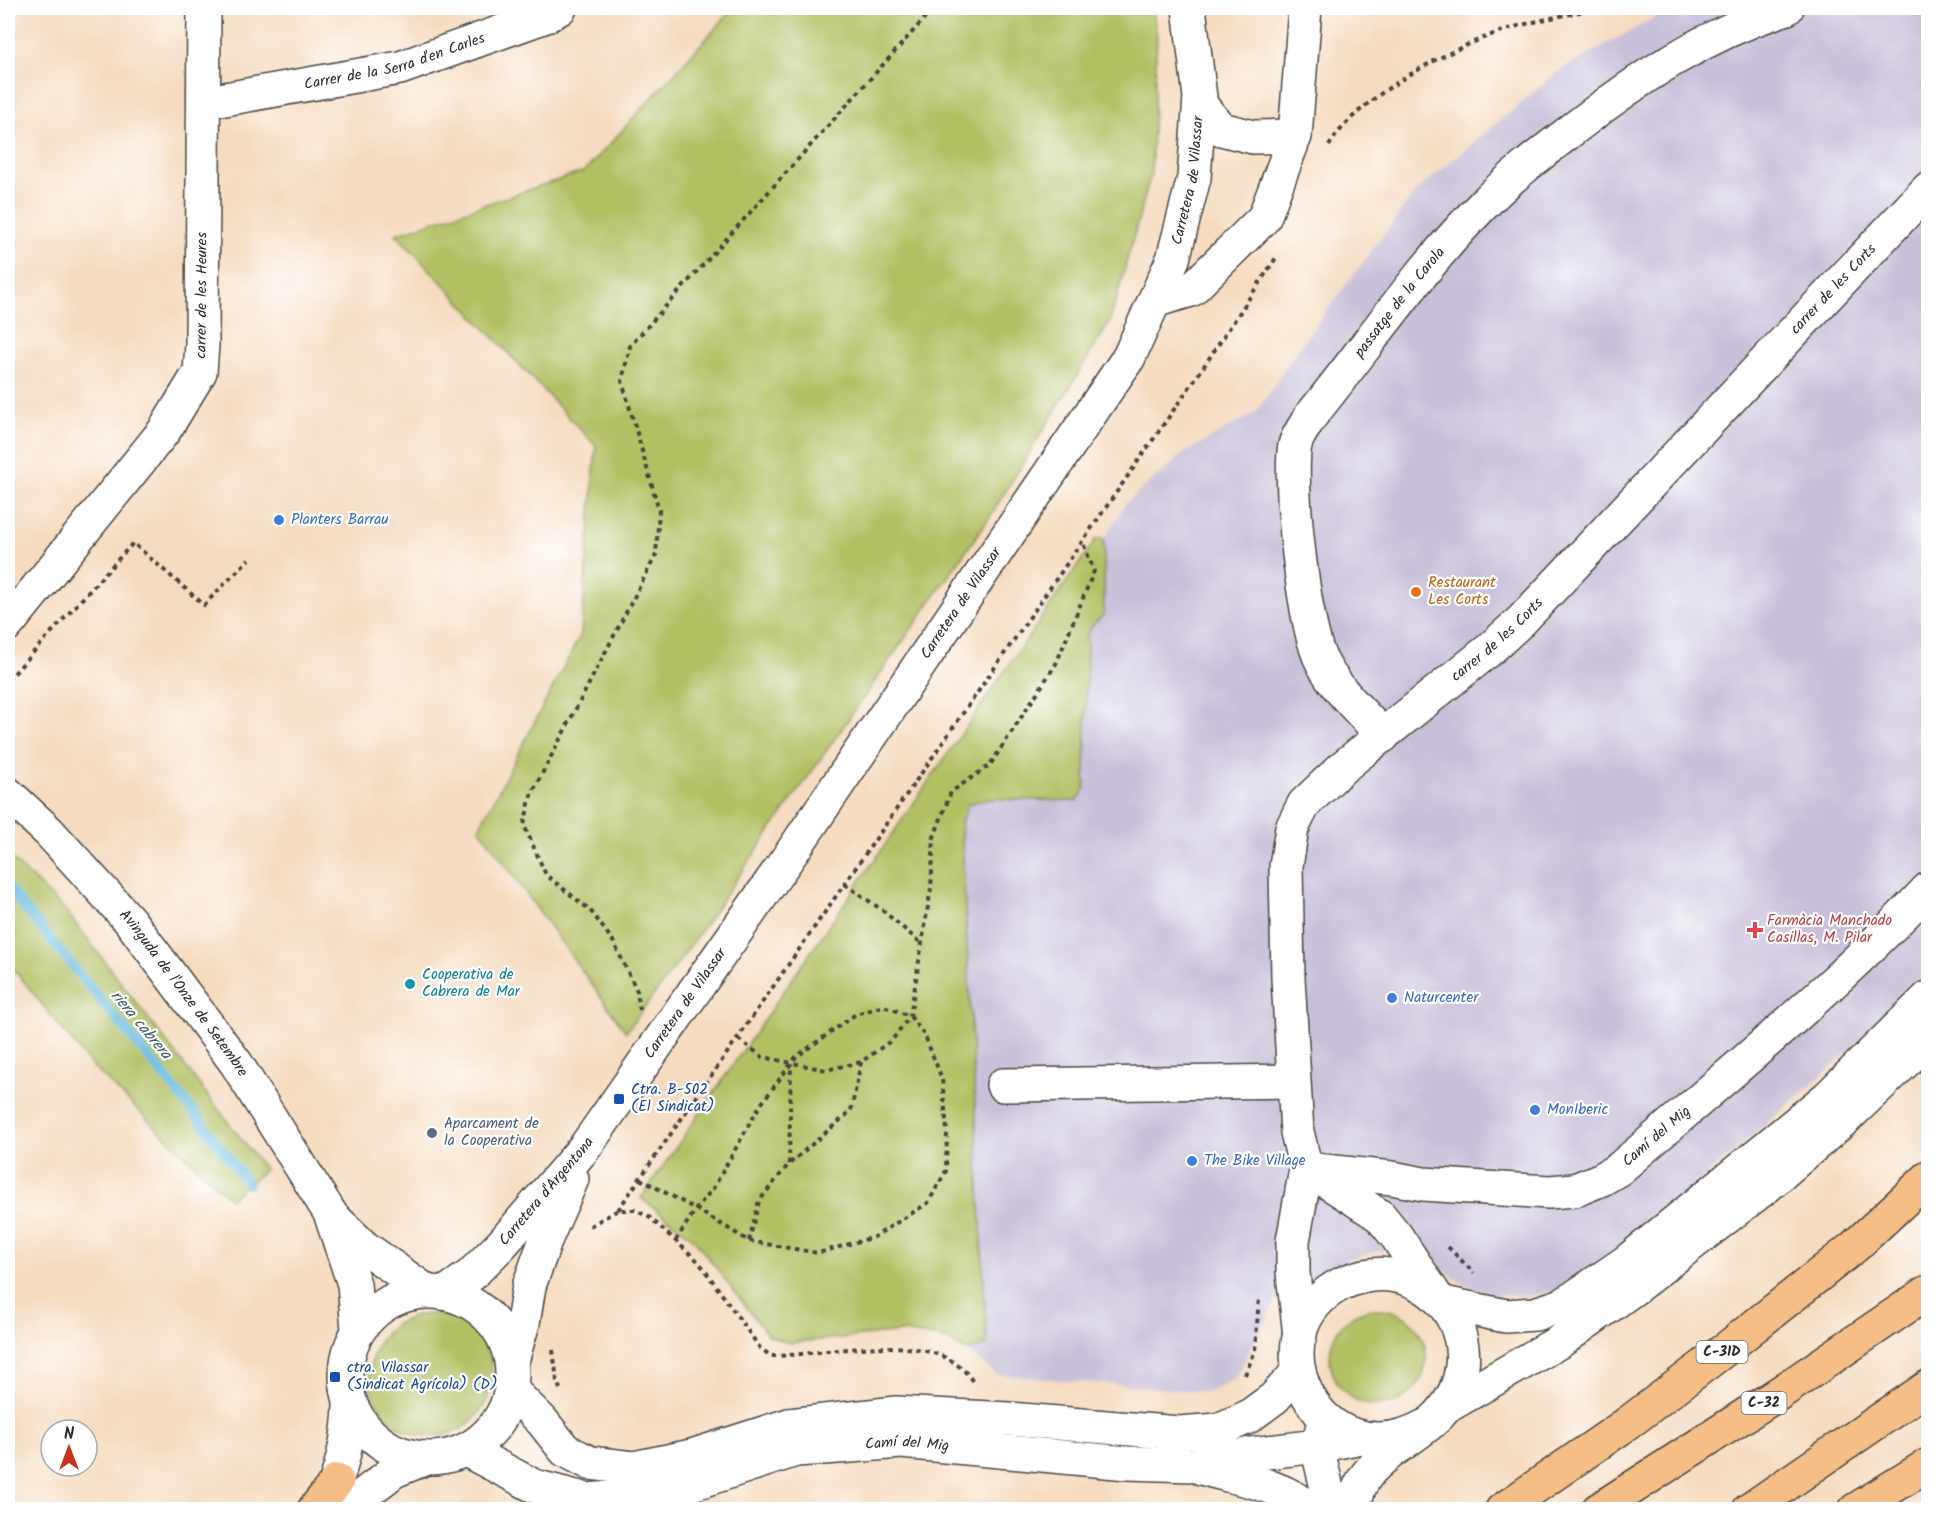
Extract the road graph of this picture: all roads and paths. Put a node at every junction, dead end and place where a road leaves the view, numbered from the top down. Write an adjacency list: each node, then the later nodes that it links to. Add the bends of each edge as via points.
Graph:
1 (204, 8): 17 (street, carrer de les Heures, via 200,372 164,431)
2 (560, 8): 8 (street, Carrer de la Serra d'en Carles, via 400,68)
3 (934, 8): 28 (path, via 630,346 622,381 659,510 656,555 531,795 524,825 546,875 590,910 613,941 637,991)
4 (1188, 8): 9 (street, Carretera de Vilassar)
5 (1305, 8): 10 (street)
6 (1599, 8): 11 (path, via 1515,27 1432,63 1365,105 1342,127)
7 (1787, 8): 19 (street, passatge de la Carola, via 1689,49 1615,97 1510,180 1430,263 1310,417 1295,444 1294,492 1311,629 1321,662)
8 (225, 99)
9 (1200, 104): 10 (street, via 1221,129 1252,137); 14 (street, Carretera de Vilassar, via 1194,178 1173,259)
10 (1295, 136): 14 (street, via 1264,218 1191,290)
11 (1328, 149)
12 (1929, 189): 19 (street, carrer de les Corts, via 1522,620)
13 (1280, 253): 15 (path)
14 (1154, 301): 28 (street, Carretera de Vilassar, via 1129,357)
15 (1082, 542): 21 (path); 23 (path, via 1094,571 1056,664 990,765 951,792 934,837)
16 (249, 559): 18 (path, via 204,606 133,543)
17 (8, 624)
18 (8, 680)
19 (1383, 736): 31 (street, carrer de les Corts, via 1304,804 1292,828 1286,866)
20 (8, 794): 40 (street, Avinguda de l'Onze de Setembre, via 49,832 130,921 236,1063)
21 (845, 884): 23 (path); 26 (path)
22 (1929, 890): 35 (street, Camí del Mig, via 1825,991 1619,1169 1602,1179 1575,1190 1549,1192 1423,1184)
23 (923, 944): 25 (path)
24 (1929, 998): 49 (street, via 1828,1097 1635,1255 1563,1305 1536,1314 1506,1316)
25 (910, 1016): 29 (path, via 892,1040); 30 (path, via 884,1006 856,1014); 43 (path, via 925,1036 942,1079 947,1130 946,1171 928,1203 874,1237 818,1253)
26 (738, 1039): 30 (path, via 763,1057); 37 (path)
27 (1929, 1040): 60 (street, via 1766,1187 1636,1287 1559,1342)
28 (650, 1055): 33 (street, Carretera de Vilassar)
29 (861, 1062): 30 (path, via 826,1070); 34 (path, via 851,1111)
30 (791, 1064): 34 (path); 38 (path, via 759,1107 714,1187)
31 (1293, 1081): 32 (street); 35 (street, carrer de les Corts, via 1297,1132)
32 (1003, 1085)
33 (585, 1147): 47 (street, Carretera d'Argentona, via 471,1275); 54 (street, Carretera d'Argentona, via 529,1286)
34 (789, 1164): 43 (path, via 759,1201)
35 (1306, 1169): 45 (street, via 1293,1241); 49 (street, via 1380,1216)
36 (1929, 1178): 71 (highway, C-31D, via 1854,1247 1727,1348 1628,1423)
37 (640, 1179): 38 (path); 39 (path)
38 (696, 1209): 42 (path); 43 (path)
39 (618, 1210): 41 (path); 42 (path, via 634,1210 649,1217)
40 (330, 1213): 47 (street, Avinguda de l'Onze de Setembre, via 364,1247); 50 (street, Avinguda de l'Onze de Setembre, via 354,1284)
41 (584, 1230)
42 (676, 1240): 56 (path, via 699,1262 760,1348 771,1356 906,1347 958,1365 976,1387)
43 (749, 1241)
44 (1446, 1245): 46 (path)
45 (1293, 1273): 51 (street); 55 (path, via 1260,1291 1255,1352 1246,1375)
46 (1479, 1277)
47 (437, 1292): 50 (street, via 397,1297 377,1308); 54 (street, via 479,1307 499,1329)
48 (1929, 1292): 72 (highway, C-32)
49 (1438, 1298): 51 (street, via 1400,1276 1355,1278 1337,1286 1318,1302); 60 (street, via 1460,1336 1463,1361 1458,1386)
50 (358, 1329): 59 (street, via 345,1375)
51 (1300, 1336): 53 (street)
52 (553, 1347): 58 (path)
53 (1299, 1371): 54 (street, Camí del Mig, via 1274,1398 1248,1417 1218,1430 1179,1433 896,1413 789,1425 692,1456 634,1468 590,1462 565,1450); 61 (street, via 1305,1392 1318,1411)
54 (512, 1376): 62 (street, via 506,1408 495,1427)
55 (1238, 1382)
56 (966, 1387)
57 (1929, 1387): 73 (highway)
58 (561, 1391)
59 (350, 1406): 63 (street, via 378,1442 399,1453); 66 (street, via 350,1430)
60 (1435, 1417): 61 (street, Camí del Mig, via 1413,1432 1388,1439); 70 (street, via 1376,1464 1355,1497)
61 (1321, 1432): 64 (street, Camí del Mig, via 1251,1454); 69 (street)
62 (465, 1450): 63 (street, via 448,1457); 64 (street, Camí del Mig, via 534,1486 587,1500 634,1496 694,1483 796,1450 901,1442)
63 (426, 1458): 66 (street)
64 (1193, 1465): 68 (street, via 1263,1483 1295,1496)
65 (1929, 1465): 74 (highway)
66 (336, 1500): 67 (highway)
67 (314, 1509)
68 (1313, 1509)
69 (1332, 1509)
70 (1355, 1509)
71 (1502, 1509)
72 (1598, 1509)
73 (1749, 1509)
74 (1855, 1509)

